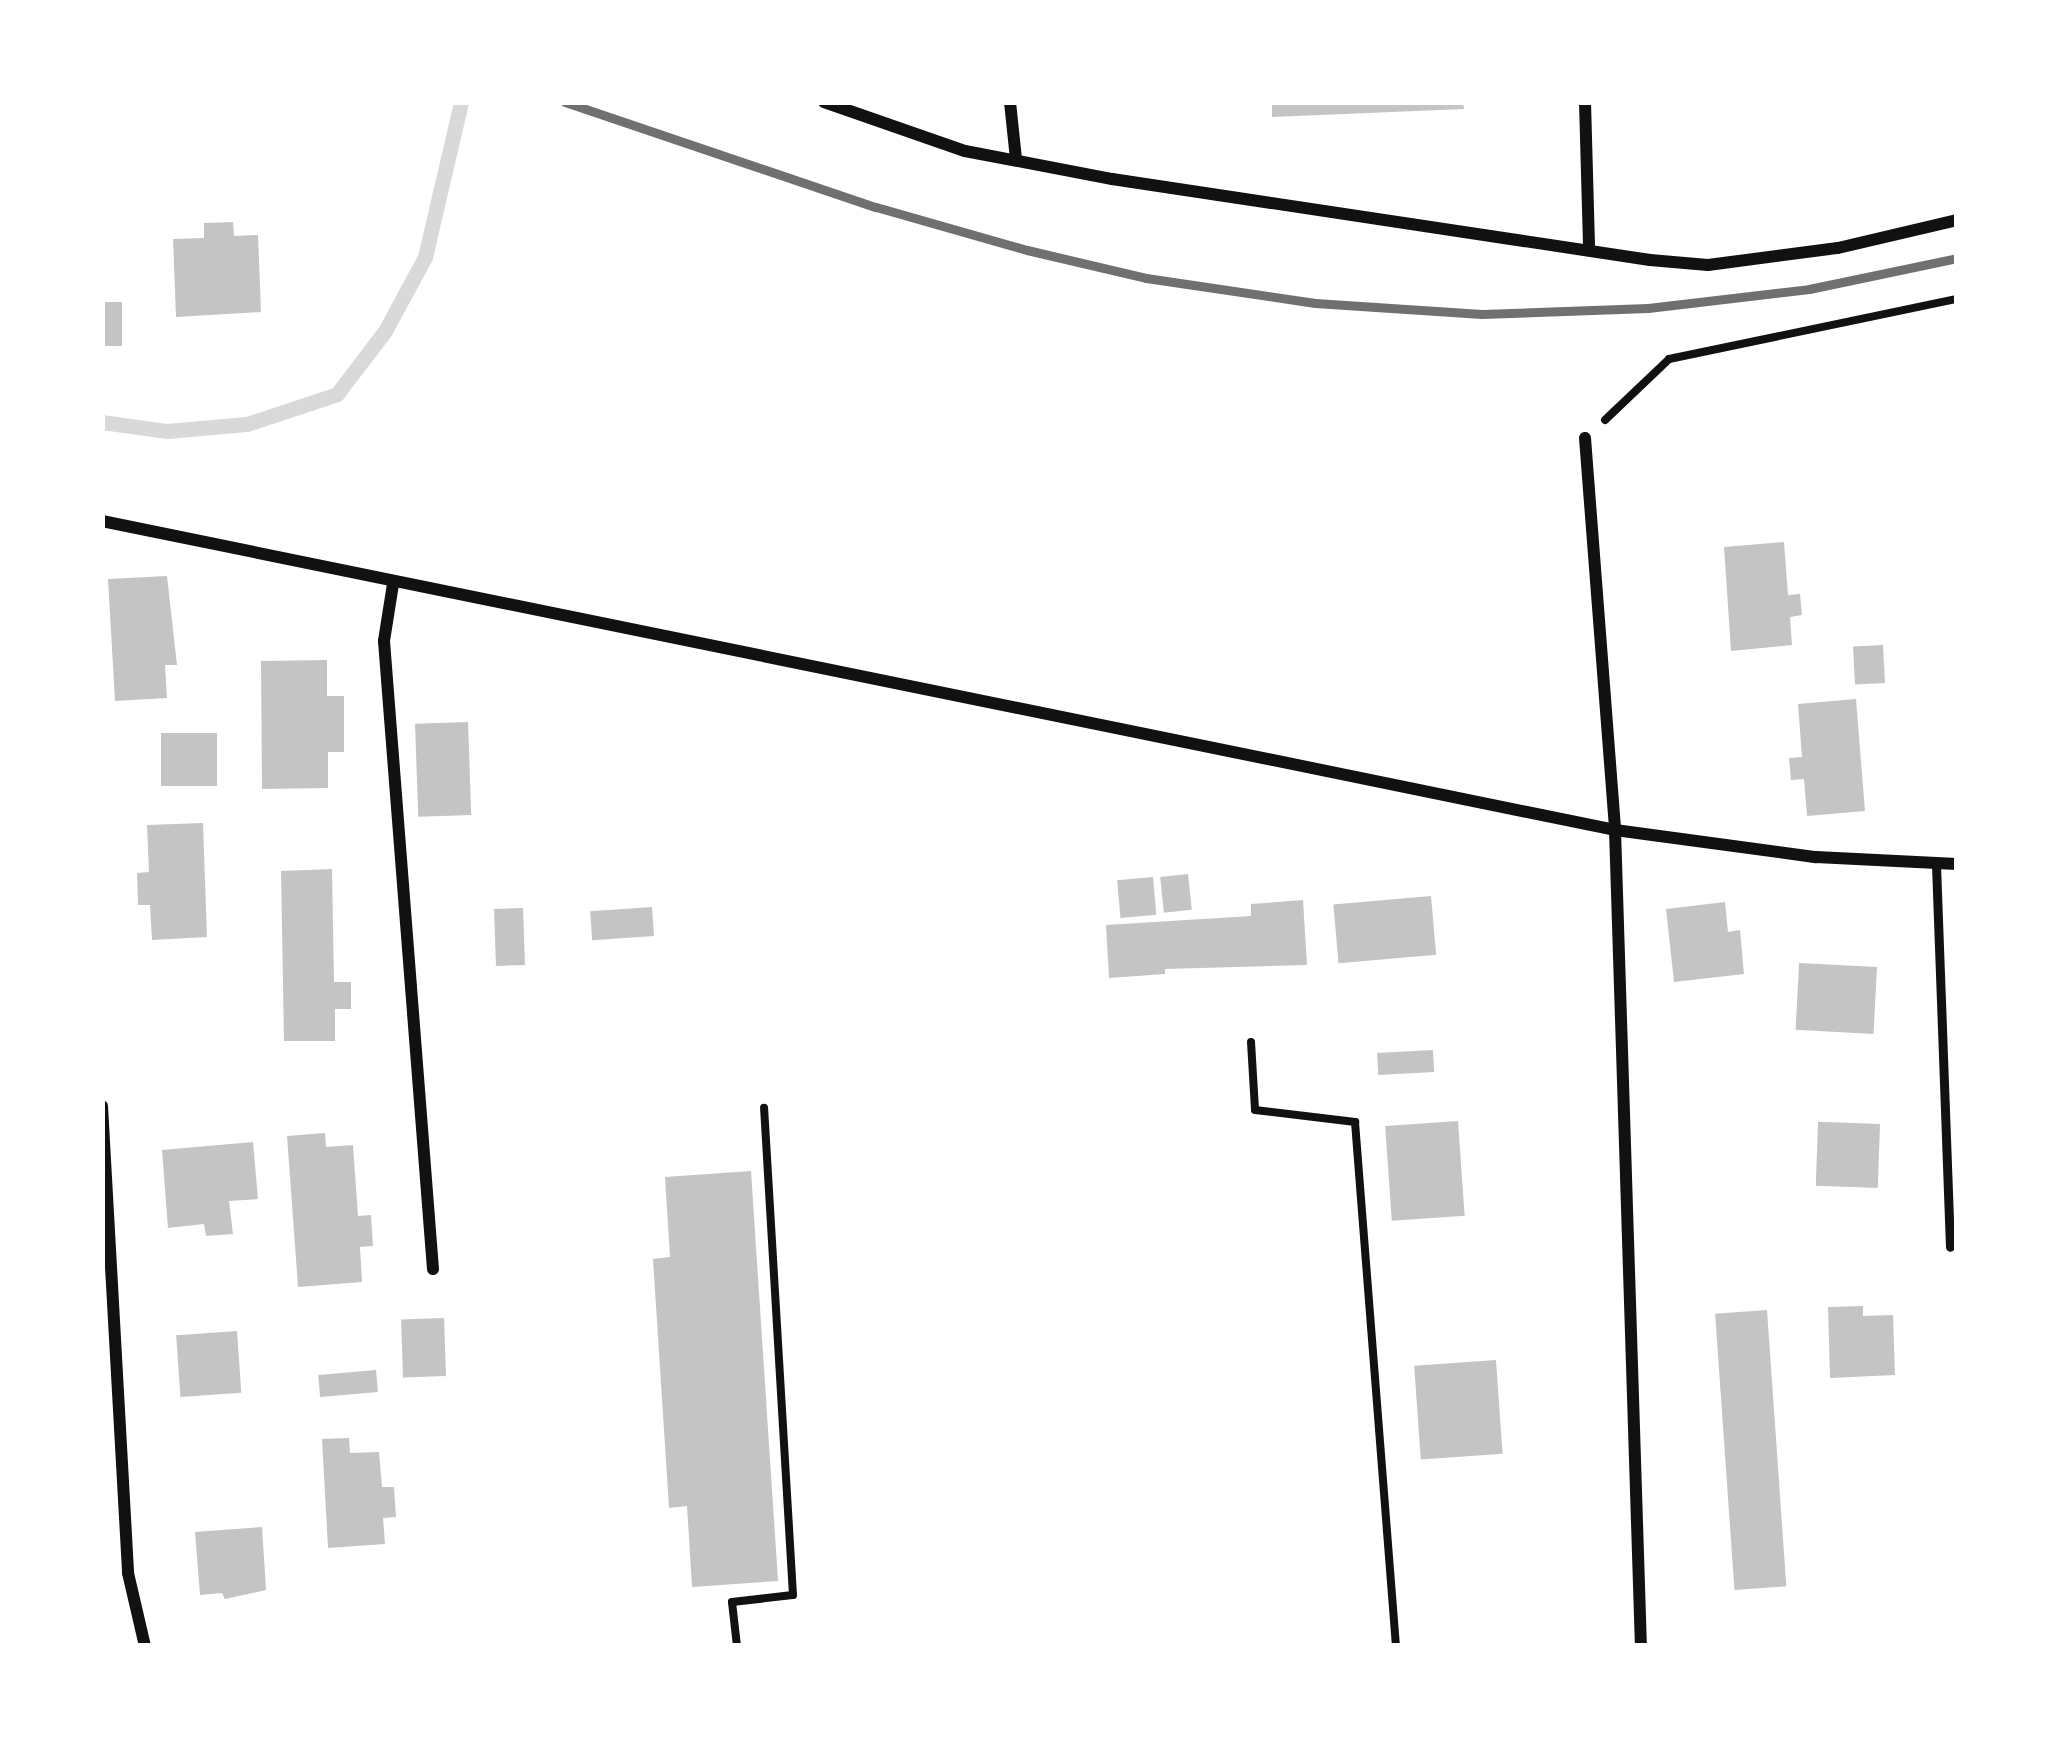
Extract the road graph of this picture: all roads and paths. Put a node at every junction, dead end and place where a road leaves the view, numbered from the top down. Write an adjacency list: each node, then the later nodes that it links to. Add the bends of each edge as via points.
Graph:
1 (824, 102): 4 (street, via 964,151)
2 (1010, 102): 4 (street)
3 (1585, 102): 6 (street)
4 (1016, 159): 6 (street)
5 (1957, 220): 6 (street, via 1838,248 1708,265)
6 (1589, 246)
7 (1957, 298): 8 (path, via 1669,359)
8 (1585, 438): 11 (street)
9 (102, 521): 10 (street)
10 (393, 584): 11 (street); 18 (street, via 384,641)
11 (1615, 830): 13 (street); 22 (street)
12 (1957, 864): 13 (street)
13 (1936, 865): 17 (lane)
14 (1251, 1042): 21 (path, via 1255,1110 1355,1123)
15 (102, 1106): 19 (street, via 128,1574)
16 (764, 1108): 20 (path, via 793,1595 732,1602)
17 (1950, 1247)
18 (433, 1269)
19 (145, 1646)
20 (737, 1646)
21 (1396, 1646)
22 (1641, 1646)

